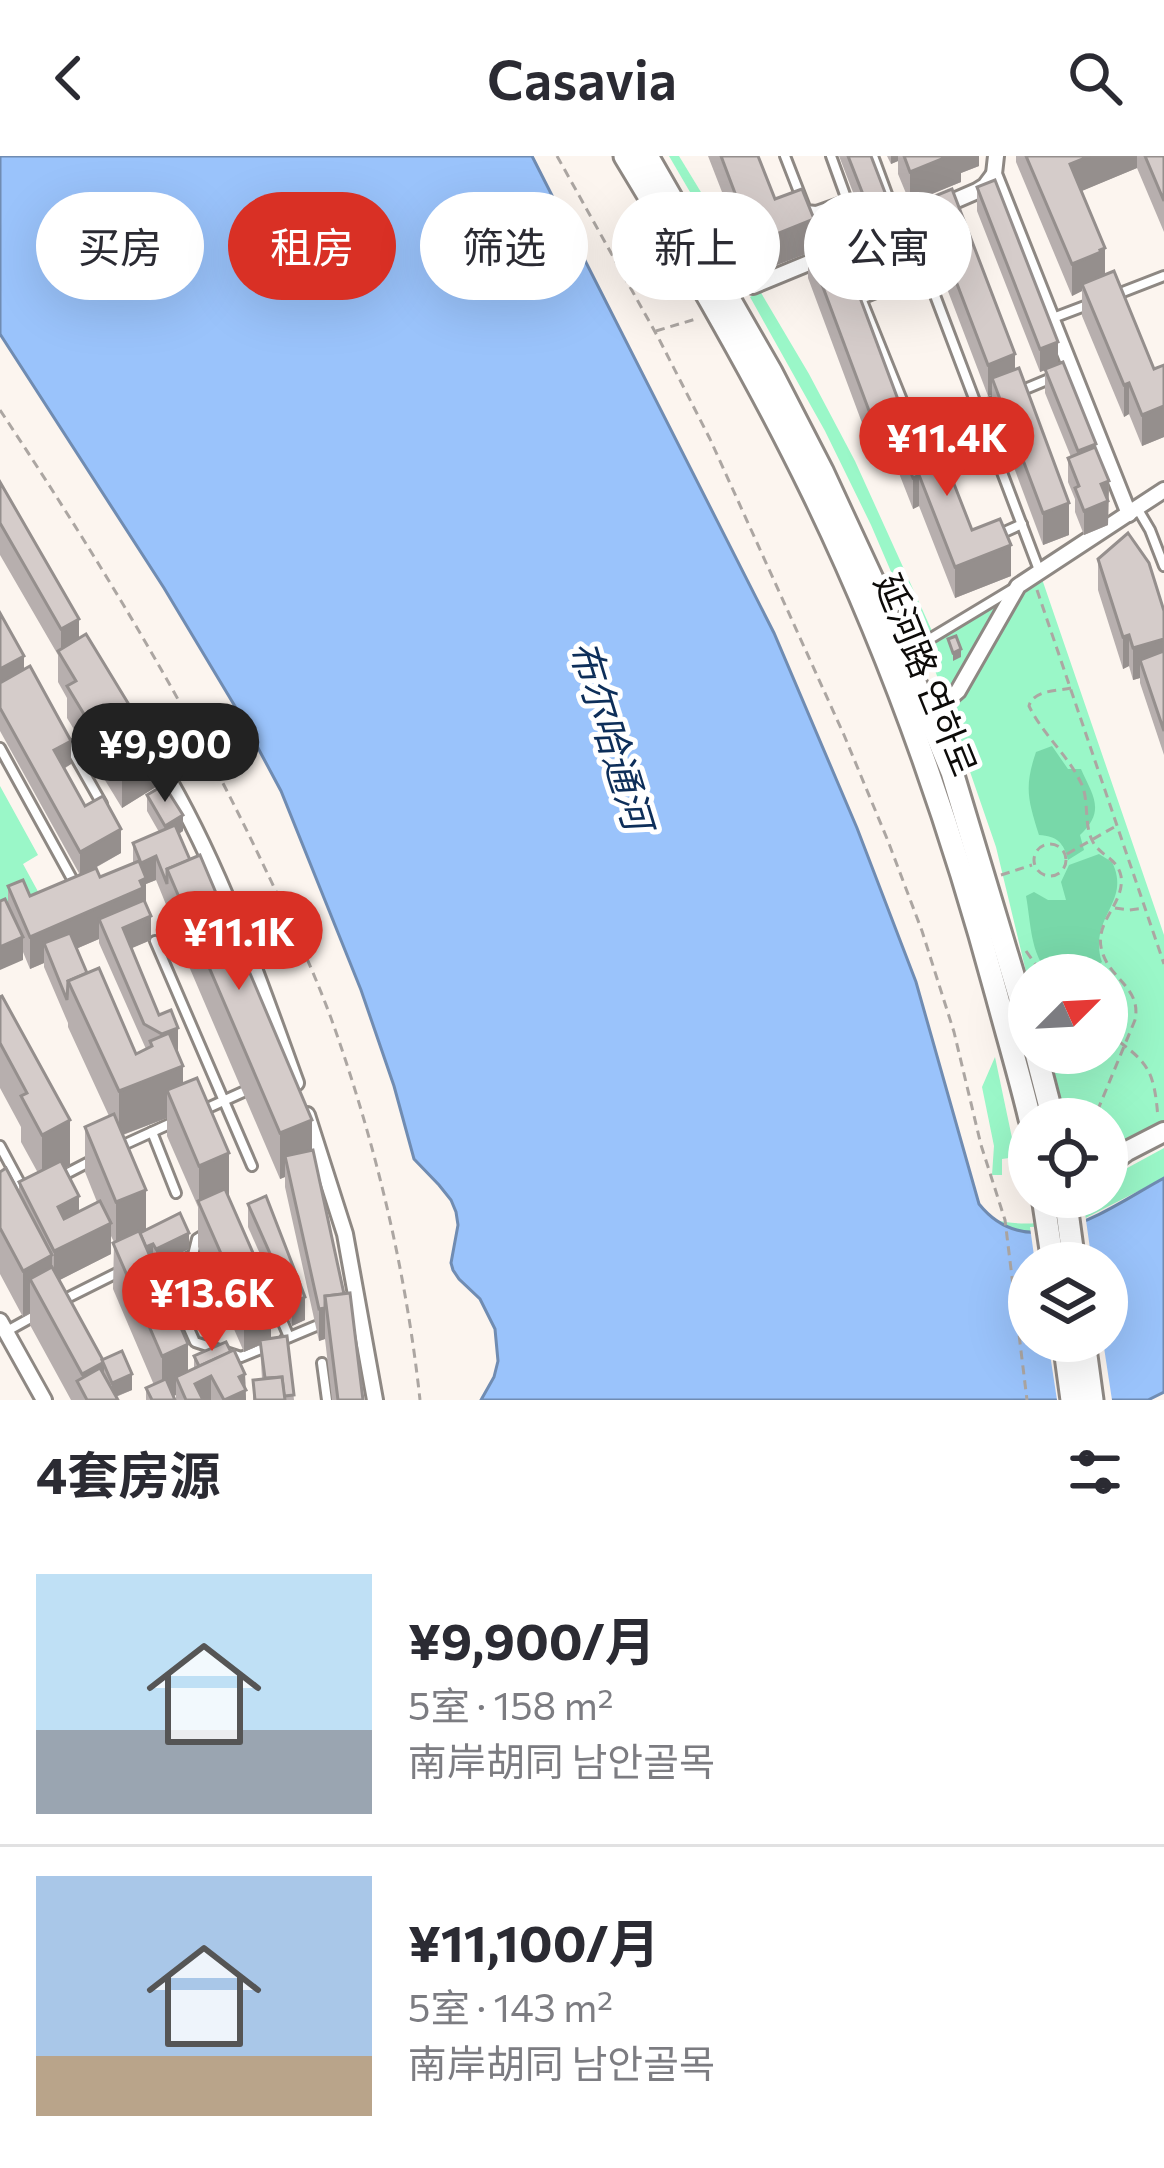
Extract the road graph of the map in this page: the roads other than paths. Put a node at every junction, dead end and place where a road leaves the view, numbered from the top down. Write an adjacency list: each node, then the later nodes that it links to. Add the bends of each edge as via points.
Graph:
1 (625, 156): 39 (main road, 延河路 연하로, via 782,434 863,603 942,807)
2 (647, 156): 28 (main road, 延河路 연하로, via 795,418)
3 (785, 156): 11 (lane)
4 (831, 156): 8 (lane)
5 (873, 156): 9 (lane)
6 (996, 156): 7 (street)
7 (994, 174): 10 (street); 15 (street)
8 (844, 192)
9 (887, 192)
10 (972, 193)
11 (804, 206)
12 (1164, 276): 15 (lane)
13 (861, 300): 18 (lane)
14 (936, 300): 17 (lane)
15 (1052, 318): 16 (street)
16 (1072, 369): 17 (lane); 21 (street)
17 (978, 408): 18 (lane); 22 (lane)
18 (921, 431): 19 (lane)
19 (947, 472)
20 (1164, 490): 21 (street)
21 (1133, 511): 24 (lane); 25 (street)
22 (1022, 524): 23 (lane); 25 (lane)
23 (992, 538)
24 (1164, 566)
25 (1036, 574): 26 (street)
26 (1018, 586): 27 (lane); 28 (street, via 958,691)
27 (933, 637)
28 (928, 711): 35 (main road, 延河路 연하로)
29 (144, 739): 36 (street, via 208,859)
30 (68, 743): 32 (lane)
31 (0, 748): 33 (lane)
32 (103, 806)
33 (70, 877)
34 (155, 941): 40 (lane)
35 (1008, 957)
36 (292, 1073): 37 (lane); 54 (street, via 345,1234)
37 (276, 1080)
38 (243, 1092): 40 (lane)
39 (1024, 1098)
40 (224, 1101): 42 (lane); 47 (lane)
41 (1161, 1127): 43 (street)
42 (152, 1132): 45 (lane); 49 (lane)
43 (1128, 1145)
44 (0, 1146): 50 (lane)
45 (112, 1150)
46 (95, 1159): 48 (lane)
47 (252, 1166)
48 (43, 1186)
49 (176, 1193)
50 (26, 1195)
51 (214, 1230): 52 (lane, via 197,1239 193,1255)
52 (163, 1270): 56 (lane, via 125,1269); 58 (lane, via 198,1344 244,1357)
53 (264, 1278): 58 (lane)
54 (361, 1317): 55 (lane); 64 (street)
55 (344, 1321)
56 (3, 1326): 62 (street)
57 (316, 1326): 58 (lane)
58 (289, 1337)
59 (1067, 1362): 65 (main road)
60 (1087, 1362): 66 (main road)
61 (322, 1363): 63 (lane)
62 (44, 1400)
63 (327, 1400)
64 (375, 1400)
65 (1072, 1400)
66 (1092, 1400)

